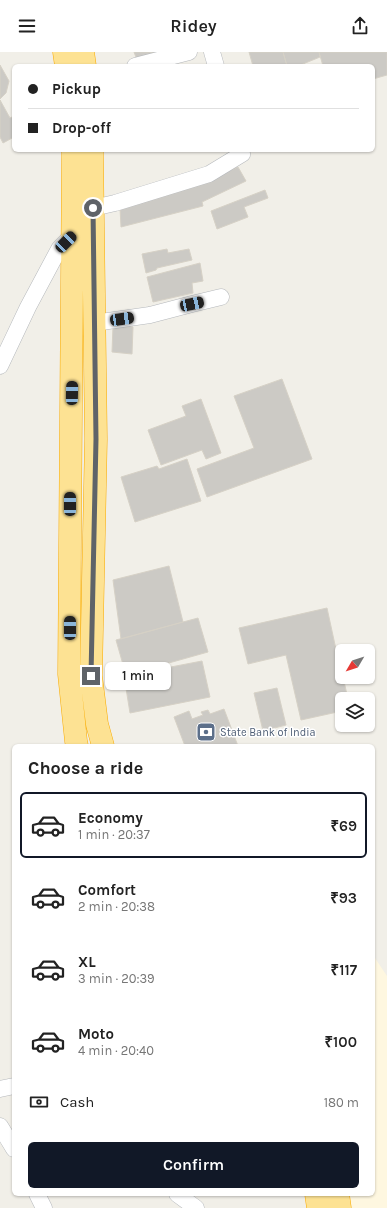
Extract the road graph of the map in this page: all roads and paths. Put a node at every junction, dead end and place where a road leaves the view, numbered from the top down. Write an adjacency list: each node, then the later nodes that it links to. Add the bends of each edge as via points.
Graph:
1 (64, 52): 5 (highway)
2 (83, 52): 6 (highway)
3 (189, 52): 7 (street)
4 (212, 52): 8 (street)
5 (66, 64)
6 (85, 64)
7 (142, 64)
8 (215, 64)
9 (73, 152): 13 (highway)
10 (92, 152): 12 (highway)
11 (241, 152): 12 (street, via 209,174)
12 (93, 208): 13 (highway)
13 (83, 234): 15 (highway); 16 (street, via 59,248); 18 (highway, via 69,674)
14 (221, 298): 15 (street, via 150,315)
15 (94, 323): 19 (highway, via 96,439 91,676 96,724)
16 (4, 349): 17 (street)
17 (0, 366)
18 (78, 744)
19 (101, 744)
20 (12, 1086): 21 (street)
21 (0, 1089)
22 (0, 1126): 23 (street)
23 (12, 1146)
24 (38, 1196): 28 (street)
25 (180, 1196): 29 (street)
26 (316, 1196): 30 (highway)
27 (338, 1196): 31 (highway)
28 (44, 1208)
29 (196, 1208)
30 (318, 1208)
31 (340, 1208)

